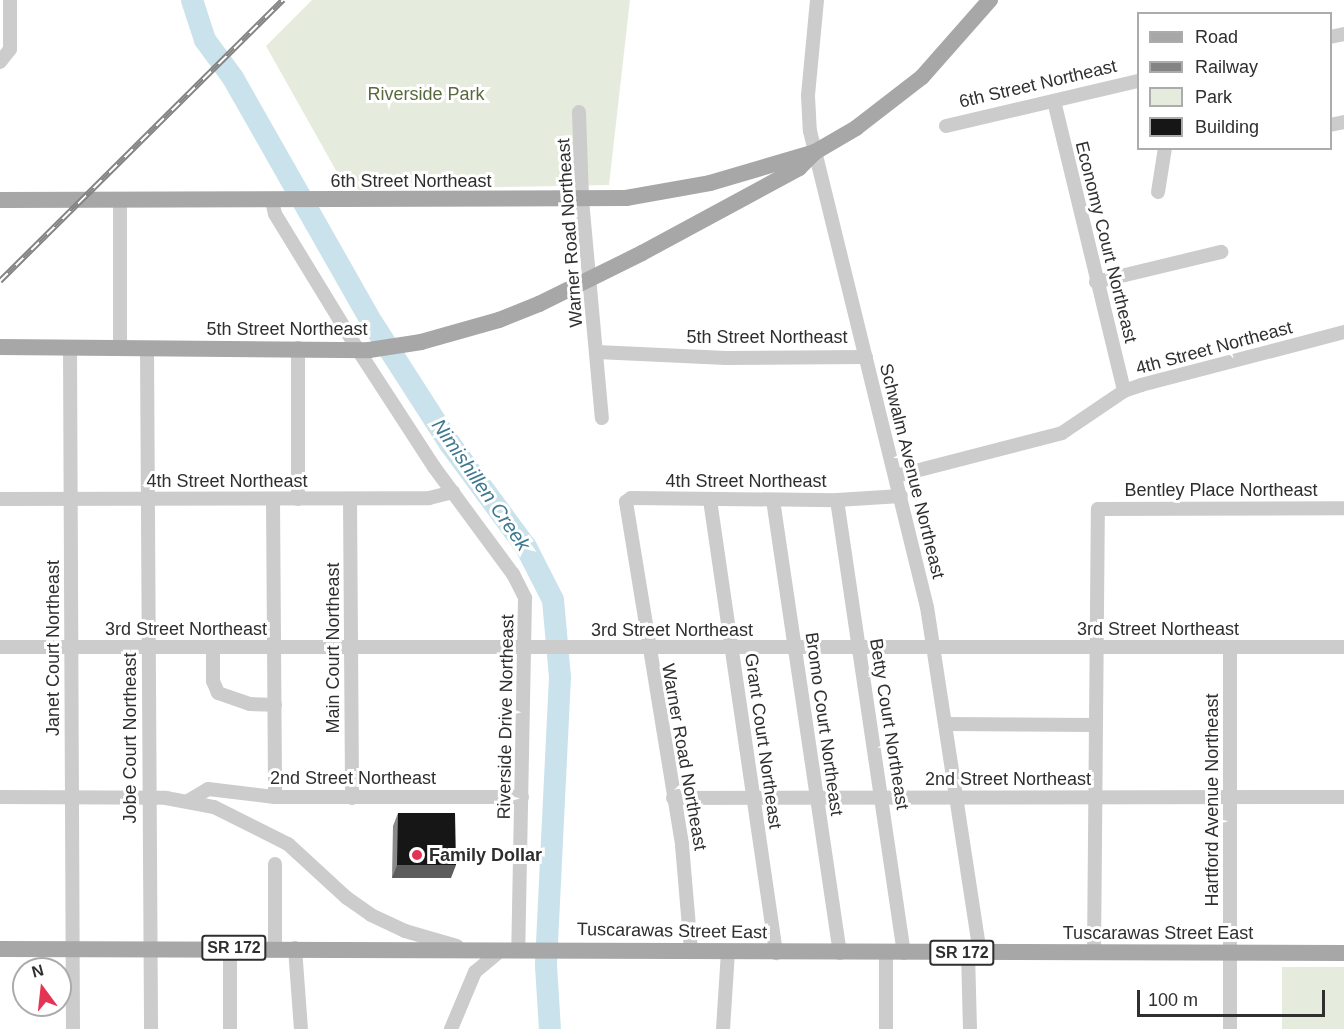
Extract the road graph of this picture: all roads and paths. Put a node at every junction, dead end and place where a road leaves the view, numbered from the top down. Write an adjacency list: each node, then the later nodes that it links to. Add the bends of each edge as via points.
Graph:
1 (10, 0): 4 (street, via 10,49)
2 (816, 0): 10 (street, Schwalm Avenue Northeast, via 808,96)
3 (990, 0): 10 (main road, via 922,77 856,128)
4 (2, 61)
5 (1137, 81): 6 (street, 6th Street Northeast)
6 (1054, 100): 8 (street, 6th Street Northeast); 18 (street, Economy Court Northeast)
7 (579, 112): 14 (street, Warner Road Northeast)
8 (946, 126)
9 (1165, 150): 11 (street)
10 (815, 152): 14 (main road, 6th Street Northeast, via 682,190); 17 (main road, 5th Street Northeast, via 799,168); 27 (street, Schwalm Avenue Northeast)
11 (1158, 192)
12 (0, 200): 13 (main road, 6th Street Northeast)
13 (120, 200): 15 (main road, 6th Street Northeast); 22 (street)
14 (582, 200): 15 (main road, 6th Street Northeast); 17 (street, Warner Road Northeast)
15 (276, 201): 25 (street, Riverside Drive Northeast, via 275,214)
16 (1221, 252): 18 (street)
17 (590, 279): 25 (main road, 5th Street Northeast, via 517,313 421,342); 26 (street, Warner Road Northeast)
18 (1096, 282): 28 (street, Economy Court Northeast)
19 (1344, 332): 28 (street, 4th Street Northeast)
20 (0, 347): 21 (main road, 5th Street Northeast)
21 (70, 347): 22 (main road, 5th Street Northeast); 34 (street, Janet Court Northeast)
22 (120, 348): 23 (main road, 5th Street Northeast)
23 (147, 348): 24 (main road, 5th Street Northeast); 35 (street, Jobe Court Northeast)
24 (298, 348): 25 (main road, 5th Street Northeast); 37 (street)
25 (363, 350): 31 (street, Riverside Drive Northeast)
26 (597, 352): 27 (street, 5th Street Northeast, via 726,358); 29 (street, Warner Road Northeast)
27 (866, 357): 30 (street, Schwalm Avenue Northeast)
28 (1124, 392): 30 (street, 4th Street Northeast, via 1062,433)
29 (602, 418)
30 (896, 476): 32 (street, Schwalm Avenue Northeast)
31 (453, 492): 38 (street, 4th Street Northeast, via 429,498); 50 (street, Riverside Drive Northeast, via 518,581)
32 (901, 496): 42 (street, 4th Street Northeast); 55 (street, Schwalm Avenue Northeast)
33 (0, 499): 34 (street, 4th Street Northeast)
34 (70, 499): 35 (street, 4th Street Northeast); 46 (street, Janet Court Northeast)
35 (148, 499): 36 (street, 4th Street Northeast); 47 (street, Jobe Court Northeast)
36 (273, 499): 37 (street, 4th Street Northeast); 49 (street)
37 (298, 499): 38 (street, 4th Street Northeast)
38 (350, 499): 44 (street, Main Court Northeast)
39 (627, 500): 40 (street, 4th Street Northeast); 51 (street, Warner Road Northeast)
40 (710, 500): 41 (street, 4th Street Northeast); 54 (street, Grant Court Northeast)
41 (773, 500): 42 (street, 4th Street Northeast); 57 (street, Bromo Court Northeast)
42 (837, 500): 58 (street, Betty Court Northeast)
43 (1344, 508): 56 (street, Bentley Place Northeast, via 1098,509)
44 (351, 646): 49 (street, 3rd Street Northeast); 50 (street, 3rd Street Northeast); 72 (street, Main Court Northeast)
45 (0, 647): 46 (street, 3rd Street Northeast)
46 (70, 647): 47 (street, 3rd Street Northeast); 64 (street, Janet Court Northeast)
47 (148, 647): 48 (street, 3rd Street Northeast); 65 (street, Jobe Court Northeast)
48 (213, 647): 49 (street, 3rd Street Northeast); 59 (street, via 213,681 218,693 250,704)
49 (274, 647): 59 (street)
50 (531, 647): 51 (street, 3rd Street Northeast); 62 (street, Riverside Drive Northeast)
51 (647, 647): 54 (street, 3rd Street Northeast); 73 (street, Warner Road Northeast)
52 (1230, 647): 53 (street, 3rd Street Northeast); 56 (street, 3rd Street Northeast); 70 (street, Hartford Avenue Northeast)
53 (1344, 647)
54 (731, 648): 57 (street, 3rd Street Northeast); 75 (street, Grant Court Northeast)
55 (935, 648): 56 (street, 3rd Street Northeast); 58 (street, 3rd Street Northeast); 60 (street, Schwalm Avenue Northeast)
56 (1094, 648): 61 (street)
57 (795, 649): 58 (street, 3rd Street Northeast); 74 (street, Bromo Court Northeast)
58 (859, 649): 67 (street, Betty Court Northeast)
59 (275, 705): 66 (street)
60 (946, 724): 61 (street); 68 (street, Schwalm Avenue Northeast)
61 (1095, 725): 69 (street)
62 (522, 796): 72 (street, 2nd Street Northeast); 84 (street, Riverside Drive Northeast)
63 (0, 797): 64 (street, 2nd Street Northeast)
64 (71, 797): 65 (street, 2nd Street Northeast); 78 (street, Janet Court Northeast)
65 (149, 797): 76 (street, 2nd Street Northeast); 79 (street, Jobe Court Northeast)
66 (275, 797): 72 (street, 2nd Street Northeast); 76 (street, 2nd Street Northeast, via 208,789)
67 (881, 797): 68 (street, 2nd Street Northeast); 74 (street, 2nd Street Northeast); 92 (street, Betty Court Northeast)
68 (957, 797): 69 (street, 2nd Street Northeast); 93 (street, Schwalm Avenue Northeast)
69 (1095, 797): 70 (street, 2nd Street Northeast); 94 (street)
70 (1229, 797): 71 (street, 2nd Street Northeast); 95 (street, Hartford Avenue Northeast)
71 (1344, 797)
72 (352, 798)
73 (673, 798): 75 (street, 2nd Street Northeast); 86 (street, Warner Road Northeast)
74 (818, 798): 75 (street, 2nd Street Northeast); 90 (street, Bromo Court Northeast)
75 (754, 799): 89 (street, Grant Court Northeast)
76 (188, 801): 83 (street, 2nd Street Northeast, via 230,813 275,835 347,898 377,918 422,937)
77 (274, 864): 81 (street)
78 (73, 948): 79 (main road, Tuscarawas Street East / SR 172); 85 (main road, Tuscarawas Street East / SR 172); 96 (street, Janet Court Northeast)
79 (151, 948): 80 (main road, Tuscarawas Street East / SR 172); 97 (street, Jobe Court Northeast)
80 (230, 948): 81 (main road, Tuscarawas Street East / SR 172); 98 (street)
81 (275, 948): 82 (main road, Tuscarawas Street East / SR 172)
82 (296, 948): 83 (main road, Tuscarawas Street East / SR 172); 99 (street)
83 (468, 948): 84 (main road, Tuscarawas Street East / SR 172)
84 (517, 948): 86 (main road, Tuscarawas Street East / SR 172); 100 (street, via 475,972)
85 (0, 949)
86 (691, 950): 87 (main road, Tuscarawas Street East / SR 172)
87 (728, 951): 89 (main road, Tuscarawas Street East / SR 172); 101 (street)
88 (1344, 952): 95 (main road, Tuscarawas Street East / SR 172)
89 (776, 953): 90 (main road, Tuscarawas Street East / SR 172)
90 (840, 953): 91 (main road, Tuscarawas Street East / SR 172)
91 (886, 953): 92 (main road, Tuscarawas Street East / SR 172); 102 (street)
92 (904, 953): 93 (main road, Tuscarawas Street East / SR 172)
93 (974, 953): 94 (main road, Tuscarawas Street East / SR 172); 103 (street, Schwalm Avenue Northeast)
94 (1094, 953): 95 (main road, Tuscarawas Street East / SR 172)
95 (1230, 953): 104 (street, Hartford Avenue Northeast)
96 (73, 1029)
97 (151, 1029)
98 (230, 1029)
99 (301, 1029)
100 (451, 1029)
101 (723, 1029)
102 (886, 1029)
103 (970, 1029)
104 (1230, 1029)

